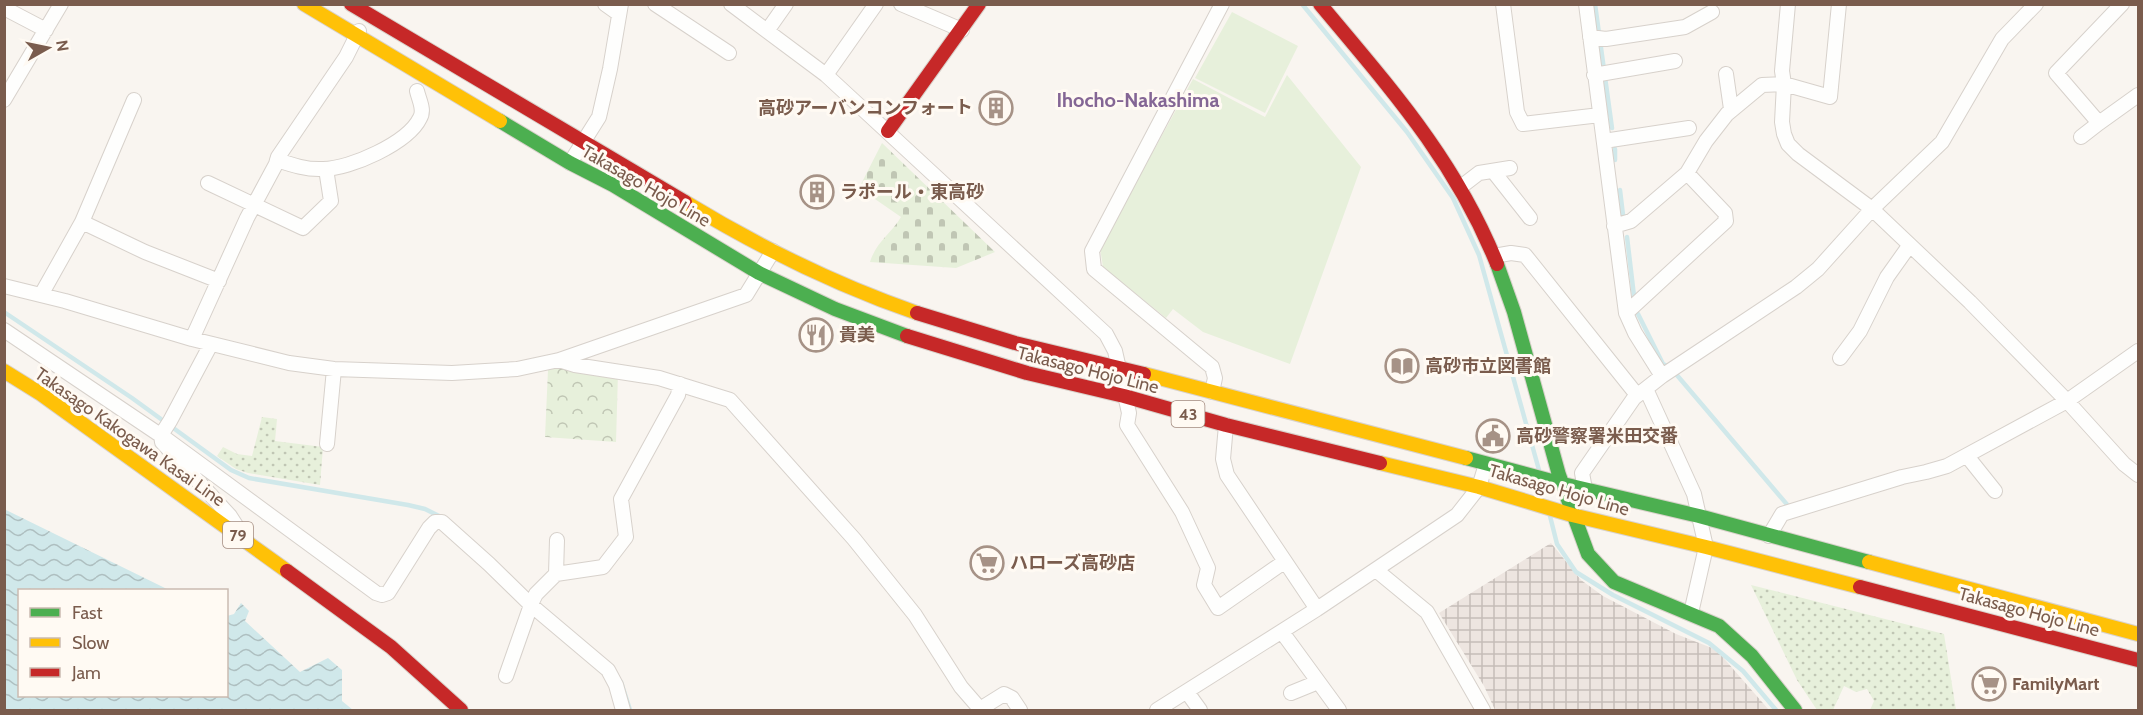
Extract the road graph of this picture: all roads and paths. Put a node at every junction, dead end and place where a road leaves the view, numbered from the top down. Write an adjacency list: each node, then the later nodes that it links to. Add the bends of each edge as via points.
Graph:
1 (61, 4): 23 (street)
2 (304, 4): 26 (main road, Takasago Hojo Line / 43)
3 (351, 4): 22 (main road, Takasago Hojo Line / 43)
4 (604, 4): 20 (street)
5 (655, 4): 28 (street)
6 (731, 4): 25 (street)
7 (786, 4): 25 (street)
8 (876, 4): 32 (street)
9 (901, 4): 24 (street)
10 (979, 4): 24 (main road)
11 (1222, 4): 78 (street, via 1092,251 1094,269 1212,367)
12 (1320, 4): 53 (main road, via 1429,137)
13 (1503, 4): 39 (street, via 1517,112 1523,124)
14 (1586, 4): 27 (street)
15 (1788, 4): 33 (street)
16 (1839, 4): 33 (street, via 1830,97)
17 (2036, 4): 55 (street, via 2002,39 1942,142)
18 (2122, 4): 40 (street, via 2056,73)
19 (4, 8): 23 (street)
20 (620, 9): 45 (street, via 599,117)
21 (1712, 12): 27 (street, via 1685,27)
22 (370, 16): 26 (street); 45 (main road, Takasago Hojo Line / 43)
23 (46, 30): 36 (street)
24 (962, 30): 42 (main road)
25 (767, 31): 32 (street)
26 (357, 35): 46 (street); 47 (main road, Takasago Hojo Line / 43)
27 (1598, 38): 30 (street)
28 (729, 53)
29 (1675, 61): 30 (street)
30 (1602, 73): 39 (street)
31 (1726, 74): 38 (street)
32 (826, 75): 42 (street)
33 (1784, 84): 38 (street, via 1762,85); 55 (street, via 1782,122 1788,144)
34 (417, 91): 49 (street, via 422,114 412,129 372,156)
35 (2139, 95): 40 (street)
36 (4, 100)
37 (134, 100): 57 (street)
38 (1731, 109): 51 (street)
39 (1600, 115): 44 (street)
40 (2099, 123): 43 (street)
41 (1689, 128): 44 (street)
42 (888, 131): 73 (street, via 1106,334)
43 (2081, 137)
44 (1611, 140): 58 (street)
45 (585, 141): 47 (street); 60 (main road, Takasago Hojo Line / 43)
46 (277, 160): 49 (street); 54 (street)
47 (570, 163): 62 (main road, Takasago Hojo Line / 43)
48 (1510, 168): 50 (street)
49 (326, 170): 54 (street, via 331,201 303,228)
50 (1493, 171): 53 (street, via 1479,173); 56 (street)
51 (1687, 173): 58 (street); 66 (street, via 1725,213 1726,221)
52 (208, 183): 54 (street)
53 (1462, 186): 61 (main road)
54 (254, 204): 63 (street)
55 (1872, 209): 59 (street); 76 (street, via 1818,269 1796,287)
56 (1530, 218)
57 (82, 222): 63 (street); 65 (street)
58 (1622, 224): 66 (street)
59 (1909, 246): 71 (street); 81 (street)
60 (773, 251): 62 (street); 73 (main road, Takasago Hojo Line / 43, via 912,311 1057,354)
61 (1494, 255): 79 (street, via 1525,255); 88 (main road)
62 (759, 273): 72 (street, via 746,295); 80 (main road, Takasago Hojo Line / 43, via 836,309 919,341)
63 (219, 281): 68 (street)
64 (4, 286): 65 (street)
65 (41, 295): 68 (street)
66 (1632, 308): 76 (street, via 1635,333)
67 (4, 330): 83 (street)
68 (192, 339): 69 (street)
69 (211, 344): 74 (street, via 289,363); 83 (street)
70 (2139, 351): 81 (street)
71 (1840, 358)
72 (559, 360): 74 (street, via 517,369 452,373); 77 (street)
73 (1118, 367): 78 (main road, Takasago Hojo Line / 43); 80 (street)
74 (334, 369): 84 (street)
75 (4, 371): 94 (main road, Takasago Kakogawa Kasai Line / 79)
76 (1662, 376): 79 (street)
77 (680, 384): 100 (street, via 621,499 626,537 603,567); 111 (street, via 730,400 737,406 895,590)
78 (1212, 392): 86 (main road, Takasago Hojo Line / 43)
79 (1642, 392): 90 (street, via 1582,473); 93 (street, via 1694,495)
80 (1124, 396): 82 (main road, Takasago Hojo Line / 43); 98 (street, via 1129,413 1127,425 1182,512 1208,568 1204,585 1218,608)
81 (2067, 401): 85 (street); 87 (street)
82 (1226, 425): 89 (main road, Takasago Hojo Line / 43); 98 (street, via 1223,459 1227,475)
83 (161, 435): 94 (street, via 168,450 230,516); 101 (street, via 376,593 388,593 419,543 435,522 442,522)
84 (327, 444)
85 (1967, 456): 91 (street); 95 (street, via 1947,466 1782,514)
86 (1486, 464): 88 (main road, Takasago Hojo Line / 43); 89 (street)
87 (2139, 476)
88 (1563, 484): 90 (main road, Takasago Hojo Line / 43); 92 (main road)
89 (1479, 487): 92 (main road, Takasago Hojo Line / 43); 99 (street, via 1456,515)
90 (1585, 489): 93 (main road, Takasago Hojo Line / 43)
91 (1995, 491)
92 (1572, 515): 97 (main road, Takasago Hojo Line / 43); 103 (main road, via 1588,554 1614,582)
93 (1699, 516): 95 (main road, Takasago Hojo Line / 43); 97 (street)
94 (240, 536): 112 (main road, Takasago Kakogawa Kasai Line / 79, via 391,647)
95 (1769, 536): 105 (main road, Takasago Hojo Line / 43)
96 (557, 540): 100 (street)
97 (1706, 547): 103 (street); 106 (main road, Takasago Hojo Line / 43)
98 (1284, 561): 102 (street)
99 (1376, 570): 102 (street); 118 (street, via 1427,612)
100 (556, 574): 101 (street)
101 (533, 601): 107 (street); 113 (street, via 608,670)
102 (1317, 609): 104 (street)
103 (1691, 613): 119 (main road, via 1719,626 1752,656)
104 (1282, 632): 108 (street); 109 (street)
105 (2139, 634)
106 (2139, 660)
107 (506, 676)
108 (1318, 682): 110 (street); 117 (street)
109 (1187, 692): 115 (street); 116 (street)
110 (1291, 693)
111 (981, 710): 114 (street, via 1004,694 1012,698)
112 (461, 711)
113 (623, 711)
114 (1020, 711)
115 (1158, 711)
116 (1200, 711)
117 (1339, 711)
118 (1483, 711)
119 (1795, 711)

